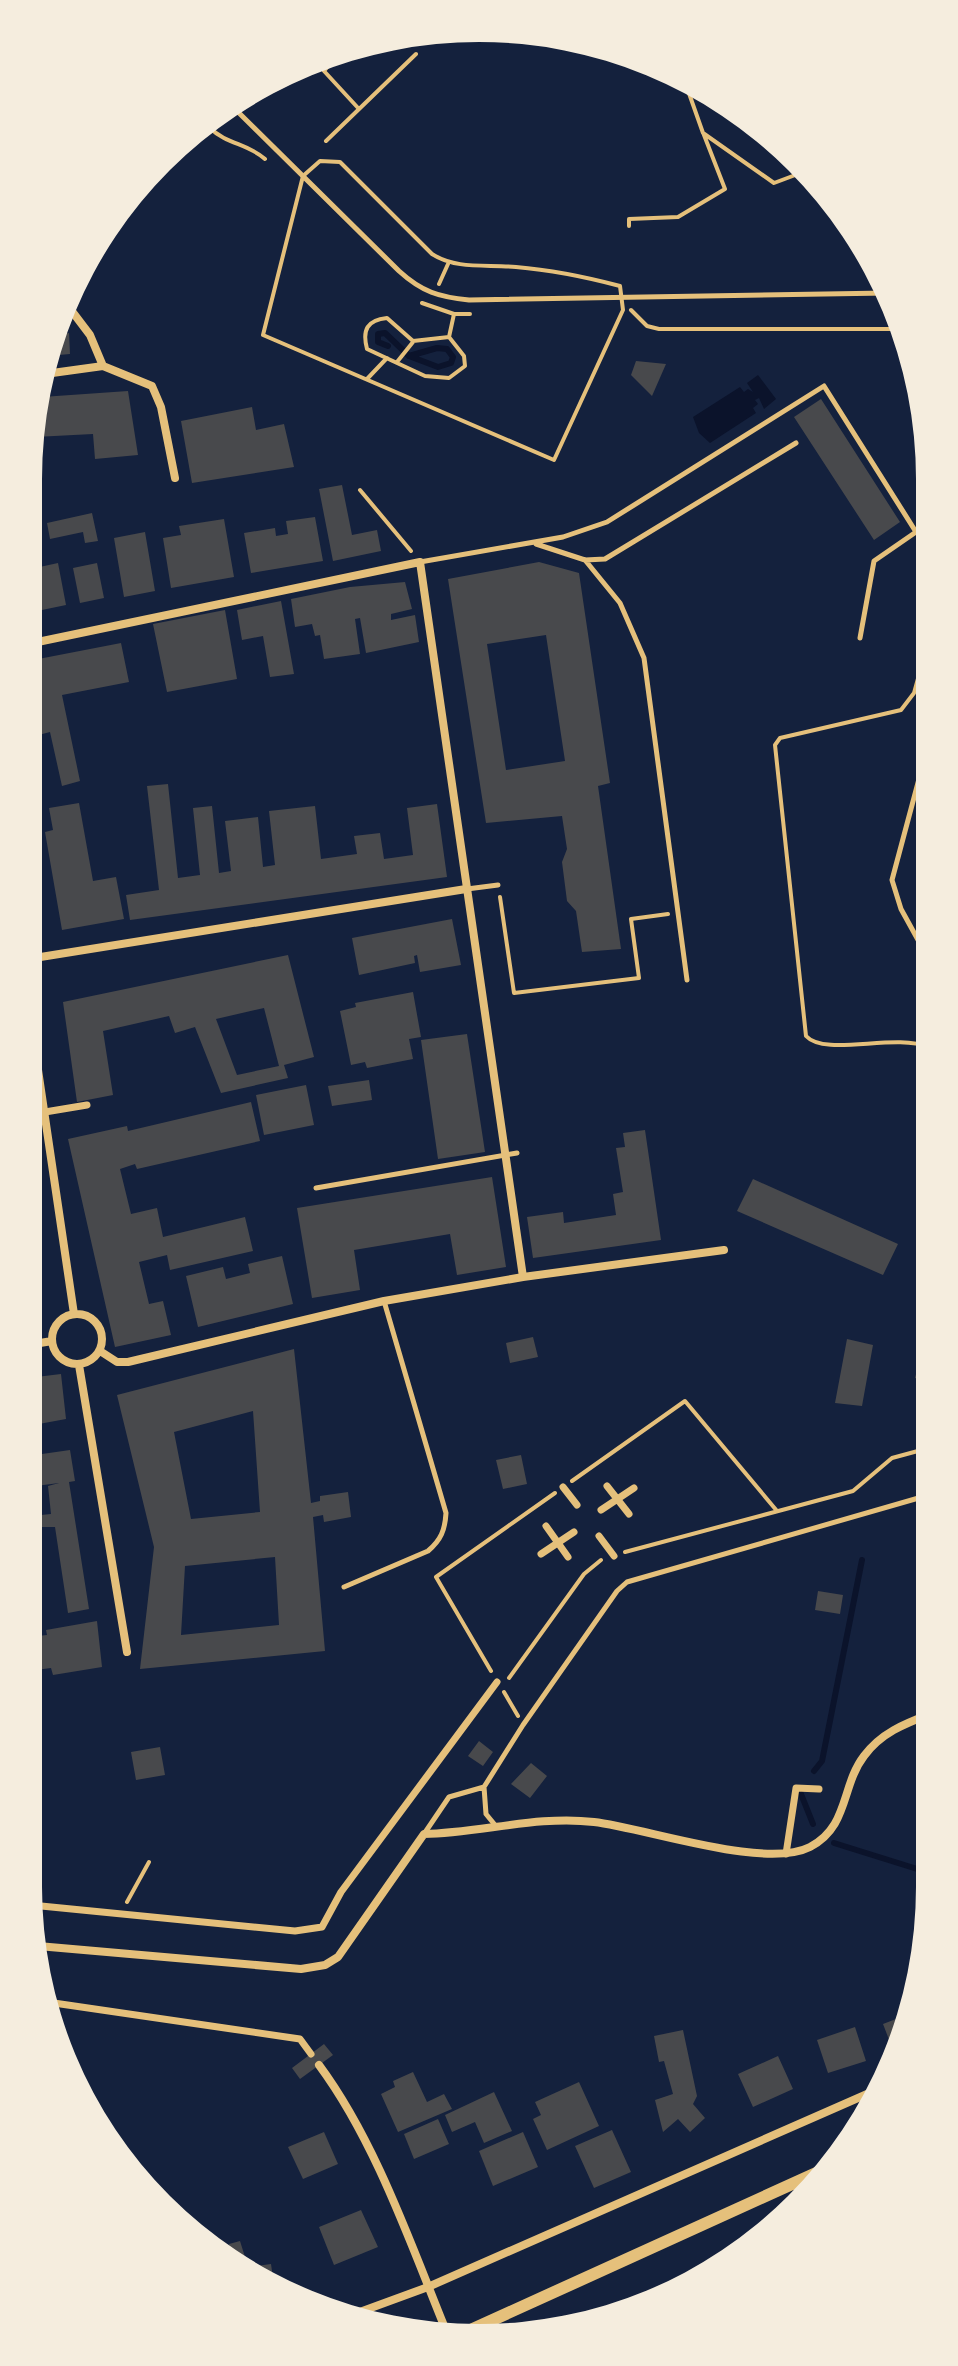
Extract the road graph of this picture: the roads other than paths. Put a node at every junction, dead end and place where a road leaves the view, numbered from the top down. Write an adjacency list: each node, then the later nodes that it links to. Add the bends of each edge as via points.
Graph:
1 (240, 114): 2 (lane, via 410,281 434,296 469,300)
2 (874, 293)
3 (74, 314): 4 (street)
4 (103, 366): 5 (street); 7 (street, via 152,386)
5 (55, 373)
6 (796, 443): 9 (lane, via 605,559)
7 (175, 478)
8 (535, 543): 9 (lane); 10 (lane); 11 (lane, via 607,522 824,386 916,532 874,561)
9 (585, 560): 18 (lane, via 620,603 644,658)
10 (420, 562): 12 (street); 15 (street)
11 (860, 638)
12 (42, 641)
13 (916, 790): 16 (lane, via 892,880)
14 (498, 885): 15 (lane)
15 (466, 889): 17 (street); 23 (street)
16 (916, 936)
17 (42, 957)
18 (687, 980)
19 (42, 1093): 21 (street)
20 (87, 1105): 21 (street)
21 (45, 1112): 28 (street)
22 (517, 1153): 23 (lane)
23 (506, 1154): 24 (lane); 26 (street)
24 (316, 1188)
25 (724, 1250): 26 (street)
26 (523, 1277): 27 (street)
27 (384, 1301): 31 (street, via 128,1362 117,1362); 48 (lane, via 446,1527 428,1551)
28 (74, 1314): 29 (street, via 56,1327); 31 (street, via 95,1322 102,1336)
29 (52, 1341): 30 (street); 32 (street, via 58,1355)
30 (42, 1343)
31 (100, 1351): 32 (street)
32 (79, 1365): 49 (street)
33 (607, 1486): 36 (street)
34 (563, 1487): 38 (street)
35 (634, 1488): 36 (street)
36 (617, 1499): 39 (street); 40 (street)
37 (916, 1499): 52 (lane, via 627,1582)
38 (577, 1505)
39 (601, 1510)
40 (629, 1514)
41 (546, 1526): 44 (street)
42 (574, 1532): 44 (street)
43 (599, 1536): 46 (street)
44 (558, 1543): 45 (street); 47 (street)
45 (541, 1554)
46 (614, 1556)
47 (568, 1557)
48 (344, 1587)
49 (127, 1652)
50 (499, 1685): 57 (street, via 341,1892 322,1927 295,1931)
51 (916, 1719): 56 (street, via 894,1728 862,1758 840,1819 826,1835 809,1848)
52 (484, 1787): 54 (lane, via 486,1814); 55 (lane, via 449,1797)
53 (819, 1789): 56 (street, via 796,1788)
54 (500, 1827): 55 (street); 56 (street, via 577,1820)
55 (424, 1834): 58 (street, via 338,1957 325,1965 301,1969)
56 (786, 1854)
57 (43, 1906)
58 (46, 1947)
59 (58, 2004): 60 (street, via 300,2039)
60 (311, 2054)
61 (319, 2065): 66 (street, via 359,2130)
62 (862, 2096): 66 (street)
63 (806, 2177): 65 (street)
64 (798, 2186): 65 (street)
65 (784, 2187): 69 (street)
66 (428, 2287): 67 (street); 68 (street)
67 (367, 2309)
68 (443, 2322)
69 (484, 2324)

